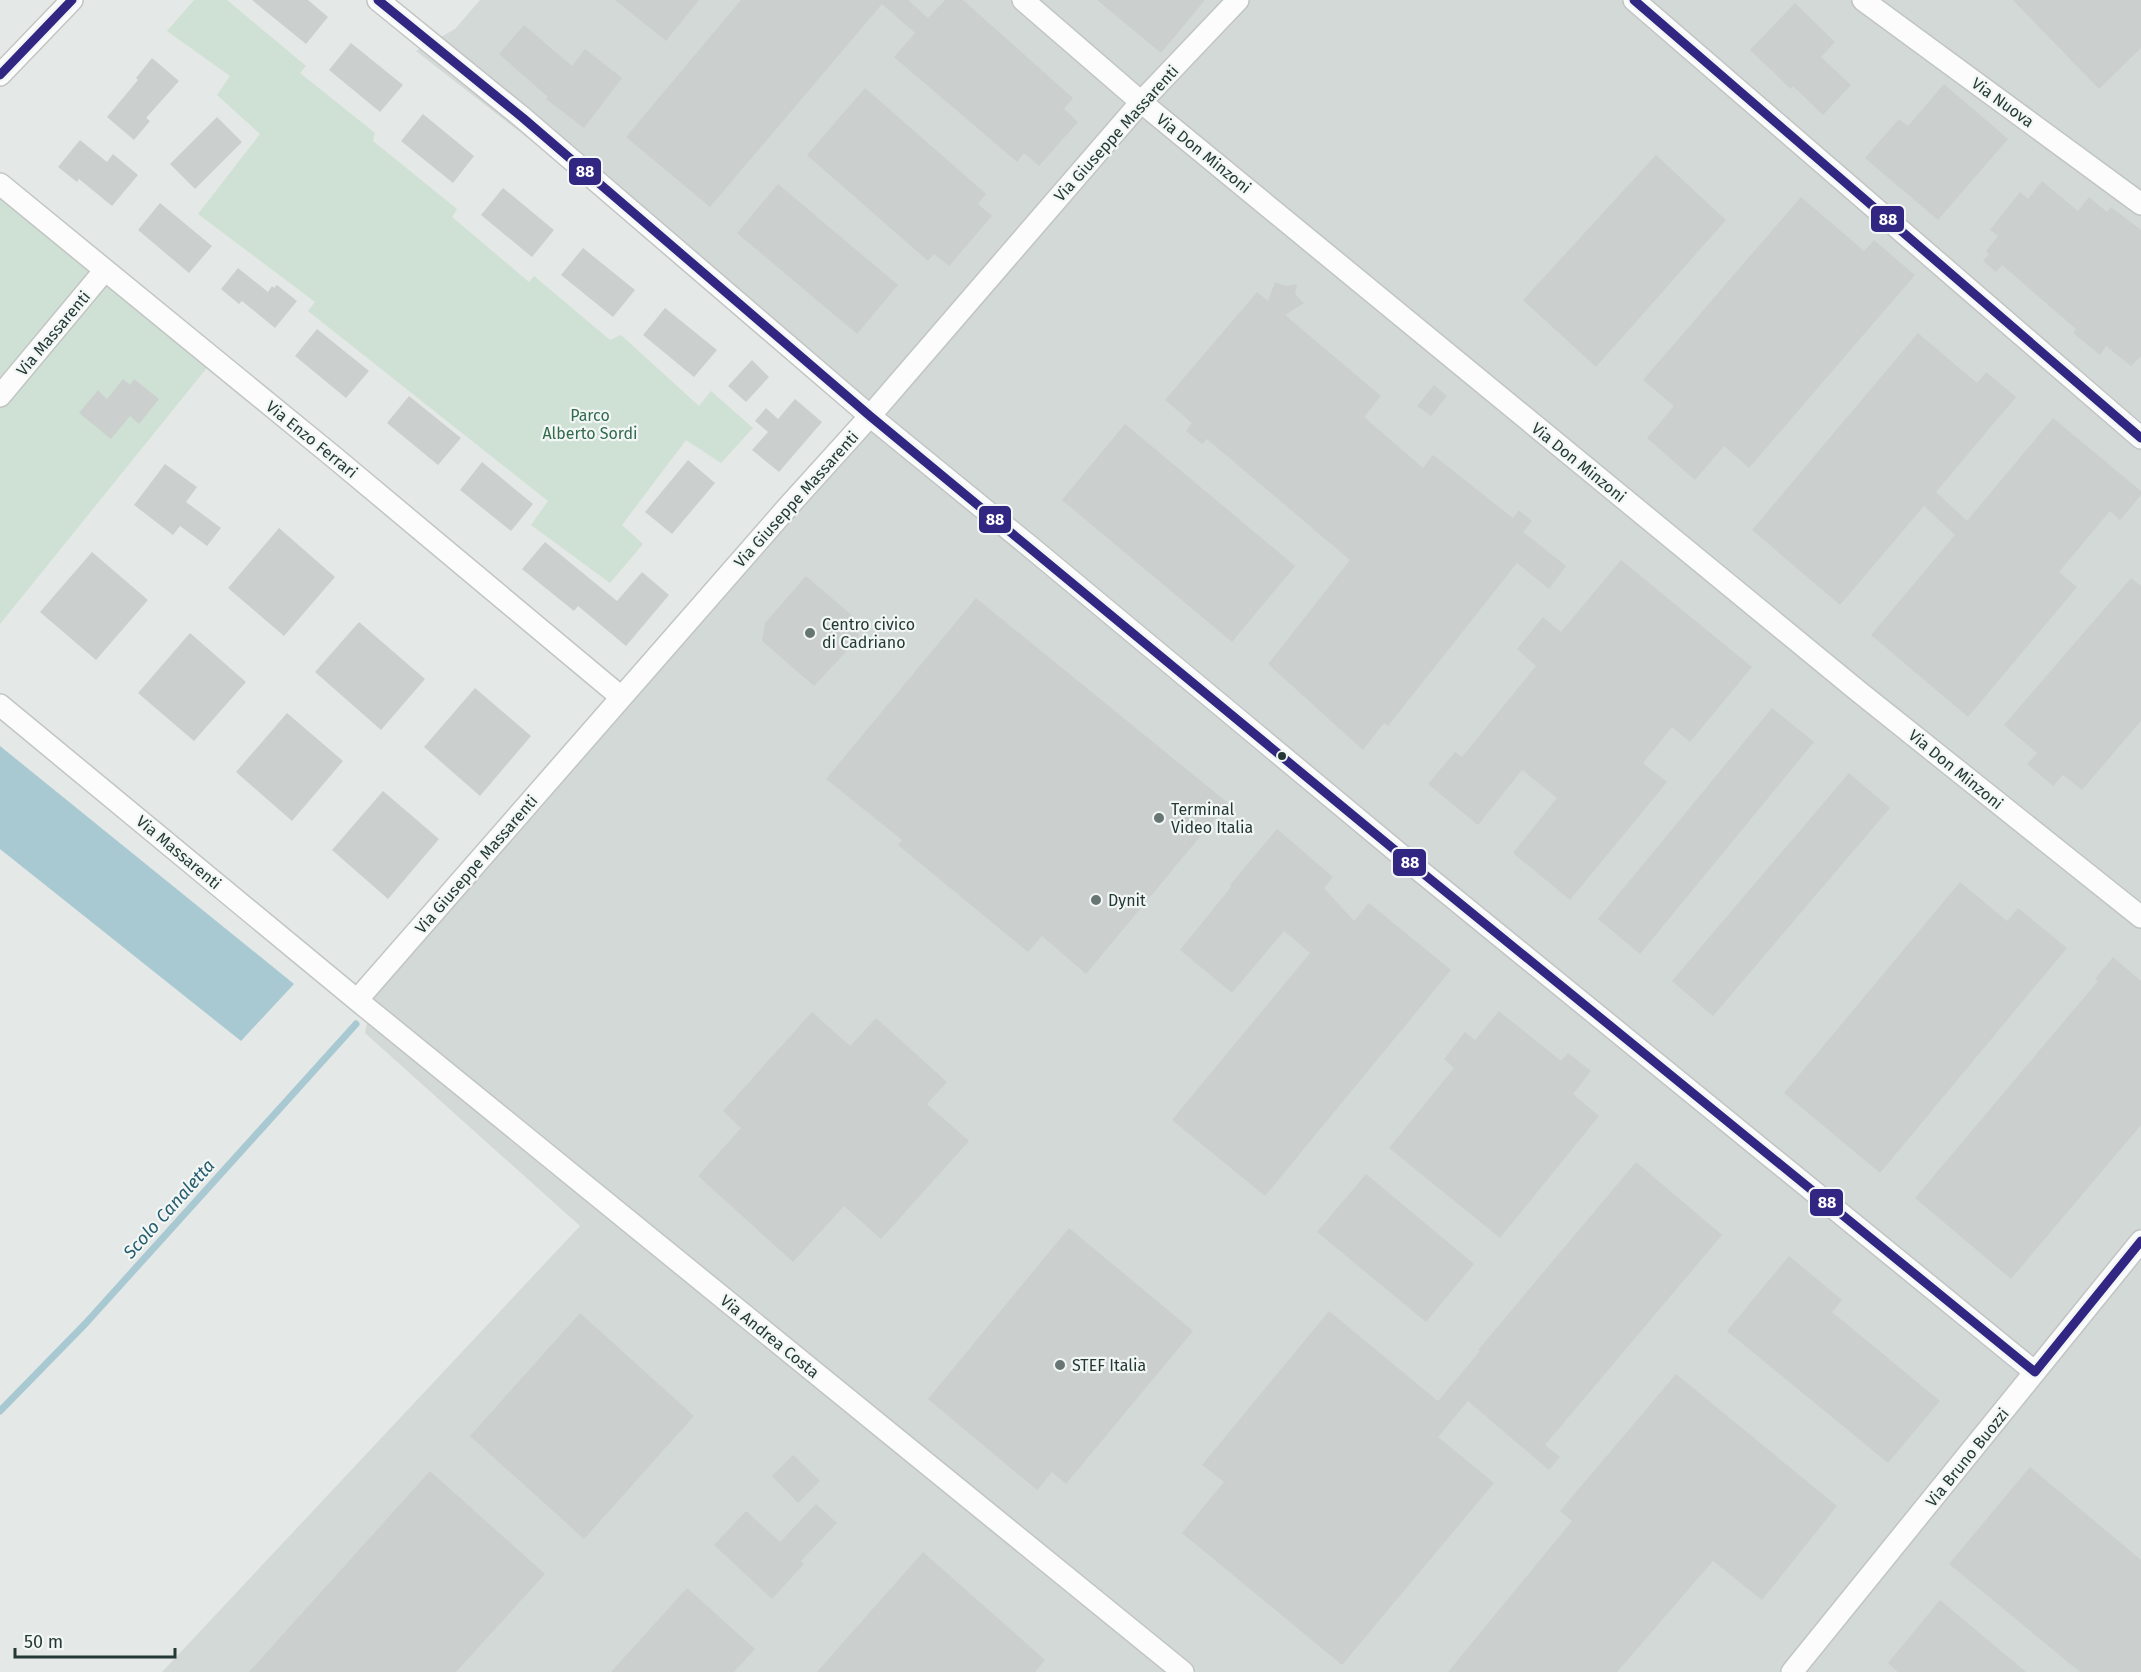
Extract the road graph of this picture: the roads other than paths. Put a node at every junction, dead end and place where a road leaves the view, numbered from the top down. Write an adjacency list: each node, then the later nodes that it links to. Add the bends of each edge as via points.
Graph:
1 (72, 0): 7 (street)
2 (378, 0): 13 (street, via 523,118)
3 (1023, 0): 8 (street, Via Don Minzoni)
4 (1238, 0): 8 (street, Via Giuseppe Massarenti)
5 (1634, 0): 14 (street)
6 (1863, 0): 10 (street, Via Nuova)
7 (0, 75)
8 (1141, 102): 13 (street, Via Giuseppe Massarenti); 17 (street, Via Don Minzoni, via 1849,683)
9 (0, 184): 11 (street, Via Enzo Ferrari)
10 (2141, 204)
11 (105, 270): 12 (street, Via Massarenti); 15 (street, Via Enzo Ferrari)
12 (0, 396)
13 (870, 416): 15 (street, Via Giuseppe Massarenti); 20 (street, via 1427,877)
14 (2141, 438)
15 (621, 698): 18 (street, Via Giuseppe Massarenti)
16 (0, 705): 18 (street, Via Massarenti)
17 (2141, 917)
18 (357, 1000): 21 (street, Via Andrea Costa)
19 (2141, 1241): 20 (street, Via Bruno Buozzi)
20 (2035, 1372): 22 (street, Via Bruno Buozzi)
21 (1183, 1672)
22 (1792, 1672)

